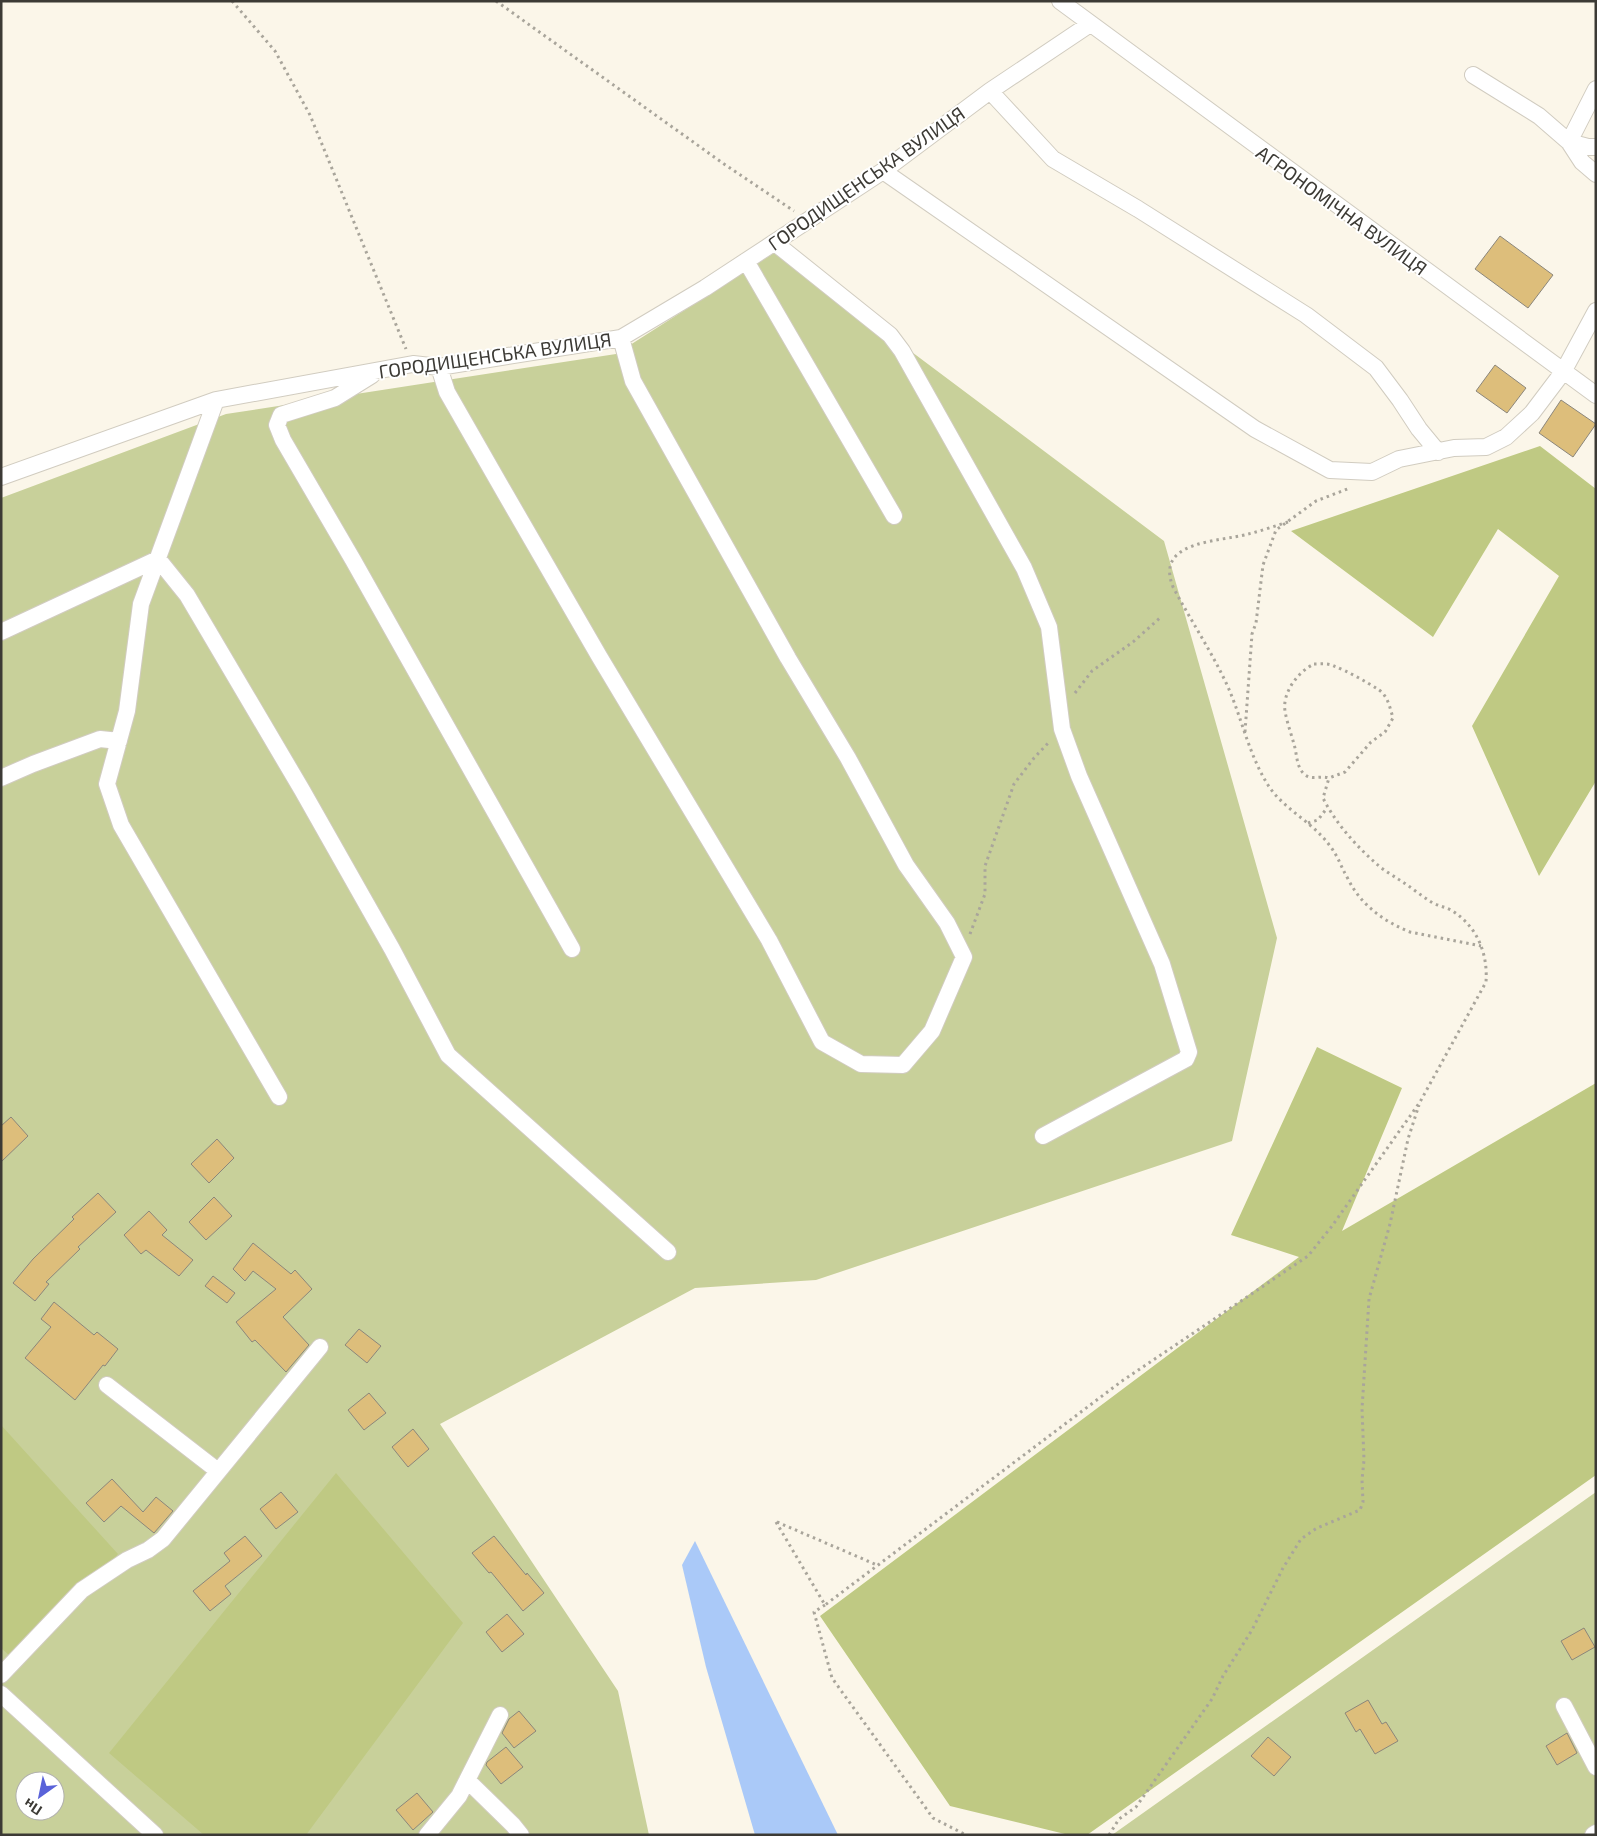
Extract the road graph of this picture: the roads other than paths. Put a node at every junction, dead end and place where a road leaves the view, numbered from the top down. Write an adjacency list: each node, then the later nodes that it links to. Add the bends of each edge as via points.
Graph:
1 (1065, 2): 2 (street, АГРОНОМІЧНА ВУЛИЦЯ)
2 (1090, 24): 5 (street, ГОРОДИЩЕНСЬКА ВУЛИЦЯ); 16 (street, АГРОНОМІЧНА ВУЛИЦЯ)
3 (1473, 75): 6 (street, via 1539,116)
4 (1596, 89): 6 (street)
5 (990, 91): 8 (street, ГОРОДИЩЕНСЬКА ВУЛИЦЯ); 19 (street, via 1053,159 1306,315 1376,368)
6 (1569, 142): 7 (street); 9 (street, via 1582,162)
7 (1596, 147)
8 (883, 171): 10 (street, ГОРОДИЩЕНСЬКА ВУЛИЦЯ); 19 (street, via 1255,429 1330,470 1372,472 1400,459)
9 (1596, 174)
10 (775, 243): 11 (street, ГОРОДИЩЕНСЬКА ВУЛИЦЯ); 28 (street, via 890,335 1024,568 1049,627 1062,729 1079,776 1162,964 1189,1052 1186,1059)
11 (746, 261): 13 (street, ГОРОДИЩЕНСЬКА ВУЛИЦЯ); 21 (street)
12 (1596, 311): 16 (street)
13 (621, 338): 14 (street, ГОРОДИЩЕНСЬКА ВУЛИЦЯ); 14 (street, via 633,380 906,865 947,923 964,957 932,1031 903,1065 861,1064 822,1042 769,940 599,656 447,392)
14 (439, 367): 15 (street, ГОРОДИЩЕНСЬКА ВУЛИЦЯ, via 412,364)
15 (380, 370): 18 (street, ГОРОДИЩЕНСЬКА ВУЛИЦЯ); 26 (street, via 334,398 280,415 277,425 282,440)
16 (1563, 372): 17 (street, АГРОНОМІЧНА ВУЛИЦЯ); 19 (street, via 1532,414 1506,437 1486,447)
17 (1596, 395)
18 (216, 400): 20 (street, ГОРОДИЩЕНСЬКА ВУЛИЦЯ); 22 (street)
19 (1438, 452)
20 (1, 477)
21 (894, 516)
22 (158, 559): 23 (street); 24 (street, via 141,604 127,711); 29 (street, via 187,595 297,782 448,1055)
23 (1, 632)
24 (119, 741): 25 (street, via 100,739); 27 (street, via 107,784 121,825)
25 (1, 778)
26 (572, 949)
27 (279, 1097)
28 (1043, 1136)
29 (668, 1252)
30 (320, 1347): 32 (street)
31 (107, 1385): 32 (street)
32 (218, 1471): 33 (street, via 164,1538 82,1590)
33 (1, 1674)
34 (5, 1704): 39 (street)
35 (1564, 1706): 37 (street)
36 (500, 1715): 38 (street)
37 (1596, 1766)
38 (467, 1780): 40 (street, via 459,1796); 41 (street)
39 (155, 1835)
40 (427, 1835)
41 (521, 1835)

